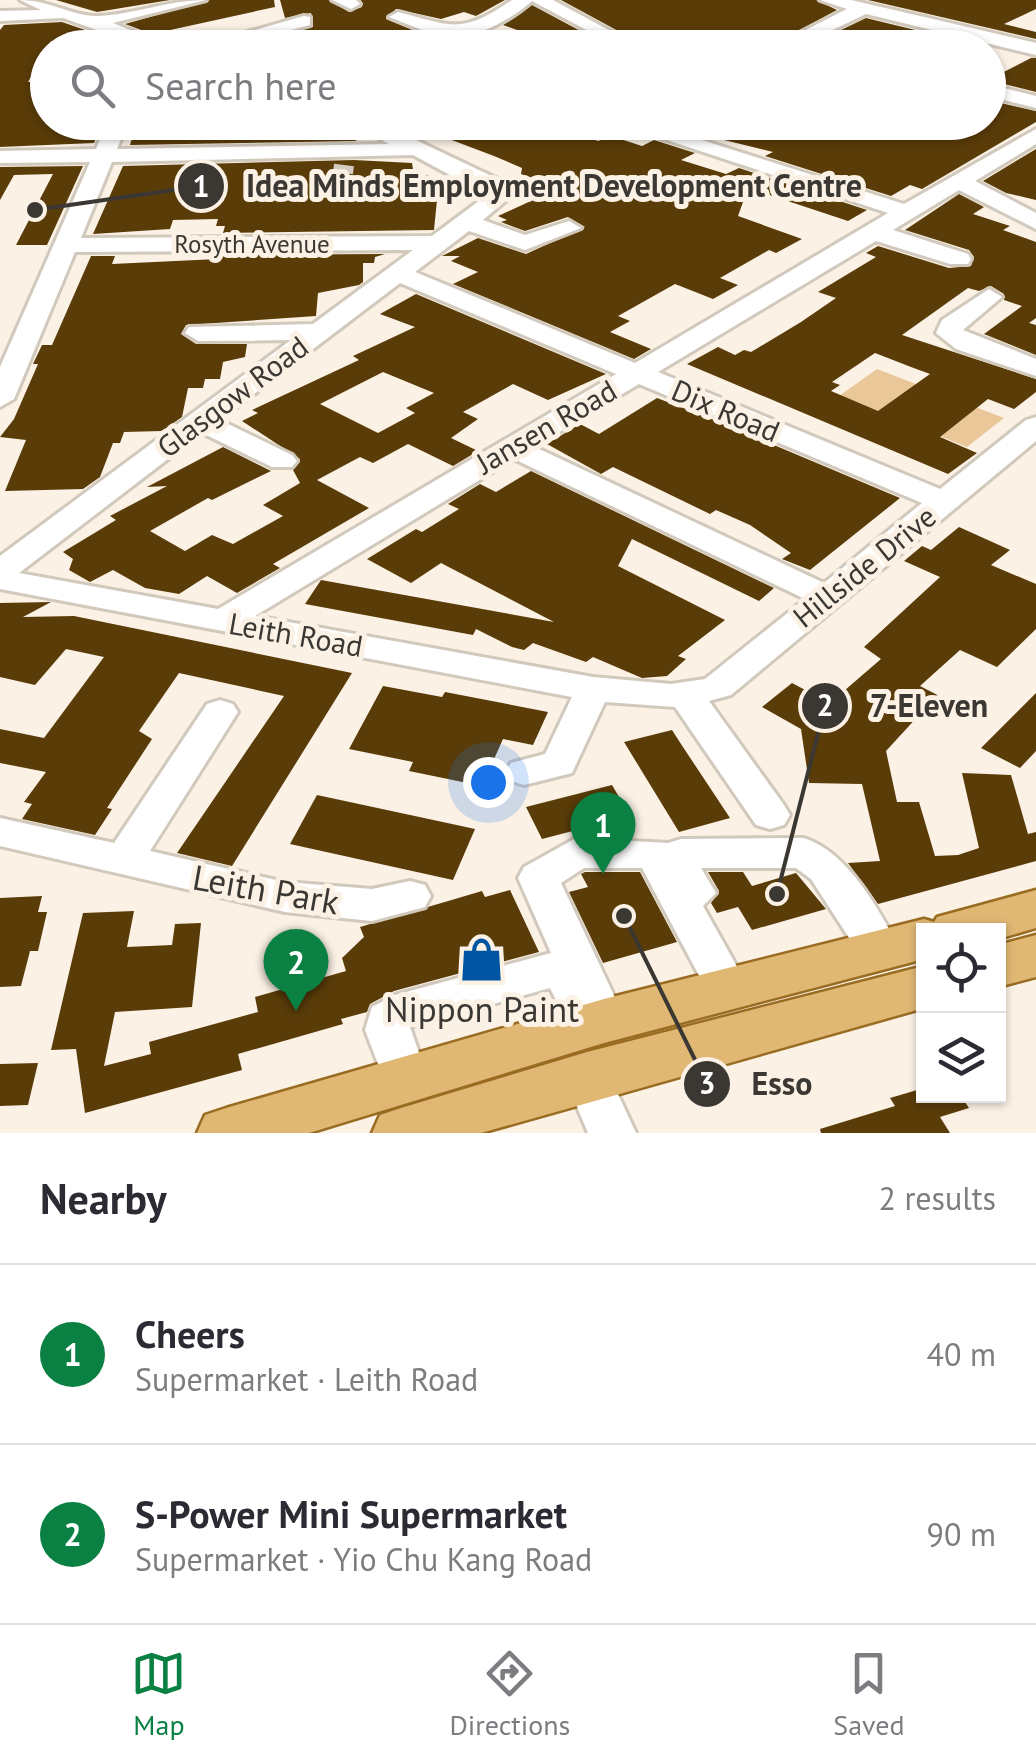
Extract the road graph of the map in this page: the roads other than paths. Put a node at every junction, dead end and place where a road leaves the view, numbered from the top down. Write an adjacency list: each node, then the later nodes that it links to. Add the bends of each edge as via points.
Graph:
1 (29, 0): 8 (street)
2 (197, 0): 12 (street)
3 (524, 0): 17 (street)
4 (540, 0): 18 (street)
5 (830, 0): 6 (street)
6 (864, 8): 11 (street); 19 (street)
7 (930, 8): 11 (street)
8 (70, 14): 9 (street); 12 (street)
9 (0, 16)
10 (398, 17): 16 (street)
11 (910, 18): 20 (street)
12 (95, 22): 14 (street)
13 (304, 22): 15 (street)
14 (117, 30)
15 (272, 30)
16 (435, 30)
17 (463, 30)
18 (599, 30)
19 (817, 30)
20 (958, 30)
21 (1006, 42): 22 (street)
22 (1036, 49)
23 (1006, 94): 24 (street)
24 (1036, 102)
25 (1036, 135): 32 (street, Jansen Road)
26 (110, 140): 30 (street)
27 (397, 140): 29 (street, Glasgow Road)
28 (691, 140): 33 (street)
29 (418, 150): 30 (street, via 344,158); 35 (street, Glasgow Road, via 500,192)
30 (104, 155): 31 (street); 39 (street)
31 (0, 157)
32 (962, 183): 33 (street, Jansen Road); 34 (street)
33 (907, 212): 37 (street, Jansen Road)
34 (1032, 216)
35 (465, 221): 36 (street, via 525,243); 38 (street, Glasgow Road)
36 (569, 228)
37 (870, 230): 40 (street); 47 (street, Jansen Road)
38 (436, 242): 39 (street, Rosyth Avenue); 41 (street, Glasgow Road)
39 (67, 245): 45 (street)
40 (959, 259)
41 (397, 272): 43 (street, Glasgow Road); 47 (street, Dix Road)
42 (990, 297): 46 (street, via 949,333)
43 (317, 332): 44 (street); 49 (street, Glasgow Road)
44 (198, 333)
45 (10, 352): 48 (street)
46 (1036, 368)
47 (637, 372): 51 (street, Jansen Road); 53 (street, Dix Road)
48 (0, 399)
49 (199, 421): 52 (street); 54 (street, Glasgow Road)
50 (1036, 426): 53 (street, Hillside Drive)
51 (510, 446): 55 (street); 56 (street, Jansen Road)
52 (282, 461)
53 (943, 501): 55 (street, Hillside Drive)
54 (0, 575): 56 (street, Leith Road)
55 (826, 596): 58 (street, Hillside Drive, via 718,686)
56 (222, 620): 57 (street, Leith Road)
57 (593, 689): 58 (street, Leith Road); 60 (street, via 559,764)
58 (687, 697): 61 (street)
59 (220, 712): 63 (street)
60 (524, 772)
61 (770, 815)
62 (0, 832): 63 (street, Leith Park)
63 (124, 860): 64 (street, Leith Park, via 341,905)
64 (410, 896)
65 (1036, 909): 66 (main road)
66 (981, 923)
67 (902, 944): 70 (main road); 70 (street, via 804,853 681,854 678,864)
68 (1036, 956): 69 (main road)
69 (1006, 964)
70 (737, 986): 72 (main road); 72 (street, via 654,854 576,853 538,878)
71 (916, 988): 72 (main road)
72 (594, 1040): 73 (main road); 73 (street, via 564,974 553,970 395,1013 387,1030); 75 (street)
73 (403, 1107): 74 (main road)
74 (226, 1133)
75 (612, 1133)

